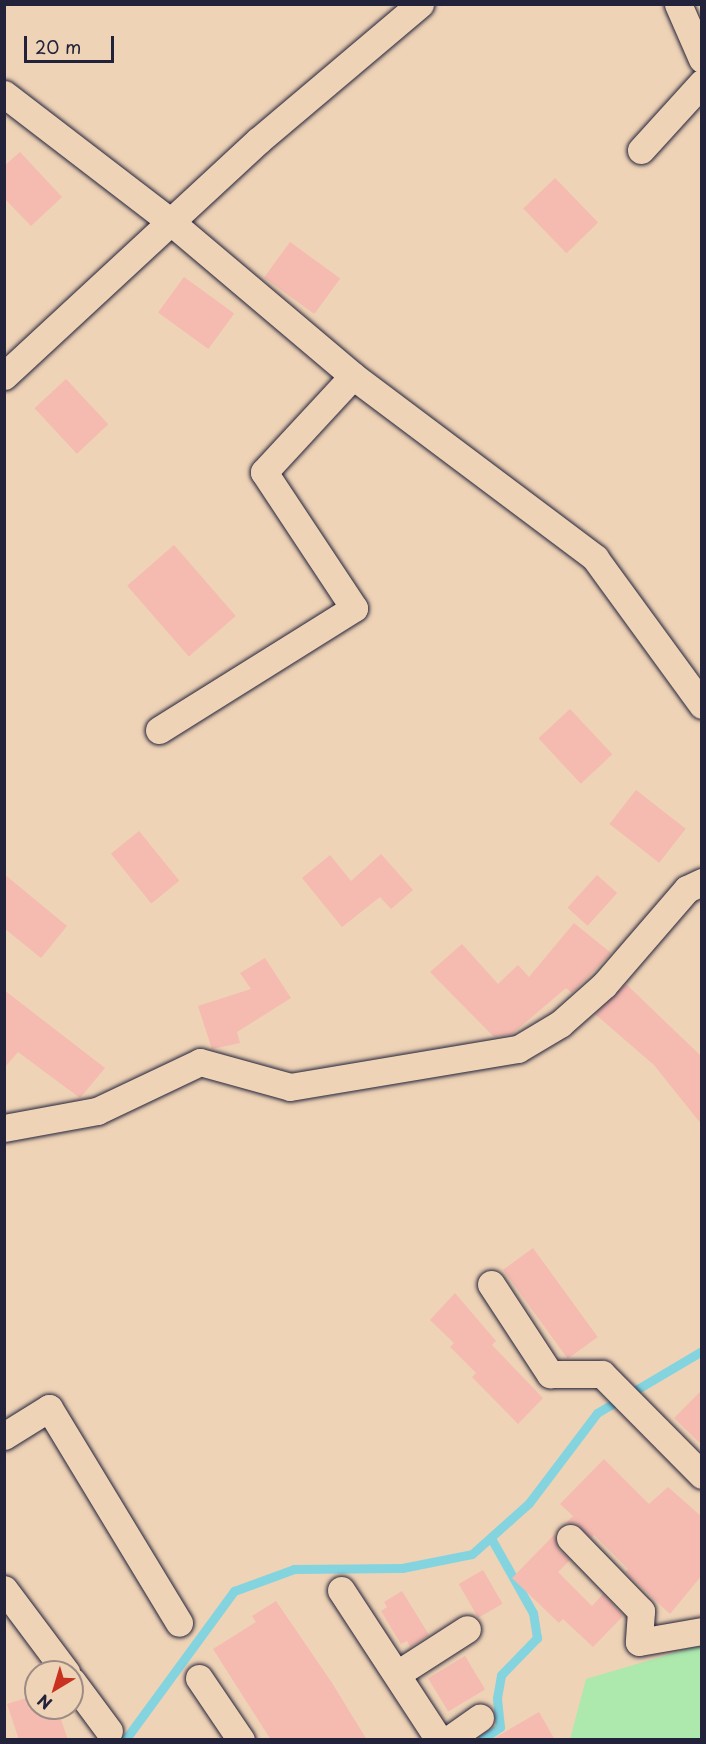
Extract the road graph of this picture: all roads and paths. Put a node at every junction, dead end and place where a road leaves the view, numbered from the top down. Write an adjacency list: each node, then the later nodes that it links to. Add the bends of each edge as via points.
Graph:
1 (420, 4): 7 (street, via 259,140)
2 (678, 4): 3 (street)
3 (702, 59)
4 (702, 83): 6 (street)
5 (4, 94): 7 (street)
6 (641, 150)
7 (171, 222): 8 (street); 9 (street)
8 (4, 376)
9 (353, 376): 10 (street, via 595,558); 11 (street, via 264,472 354,608)
10 (702, 705)
11 (159, 730)
12 (702, 882): 13 (street, via 687,890 560,1024 518,1049 290,1088 200,1062 97,1111)
13 (4, 1128)
14 (491, 1284): 16 (street, via 550,1374 602,1374)
15 (4, 1436): 20 (street, via 49,1408)
16 (702, 1475)
17 (570, 1538): 22 (street, via 641,1611 639,1642)
18 (4, 1589): 23 (street)
19 (341, 1590): 24 (street)
20 (179, 1623)
21 (466, 1629): 24 (street)
22 (702, 1632)
23 (57, 1660)
24 (397, 1674): 30 (street)
25 (199, 1678): 29 (street)
26 (84, 1697): 28 (street)
27 (480, 1718): 31 (street)
28 (109, 1731)
29 (241, 1740)
30 (440, 1740)
31 (448, 1740)

